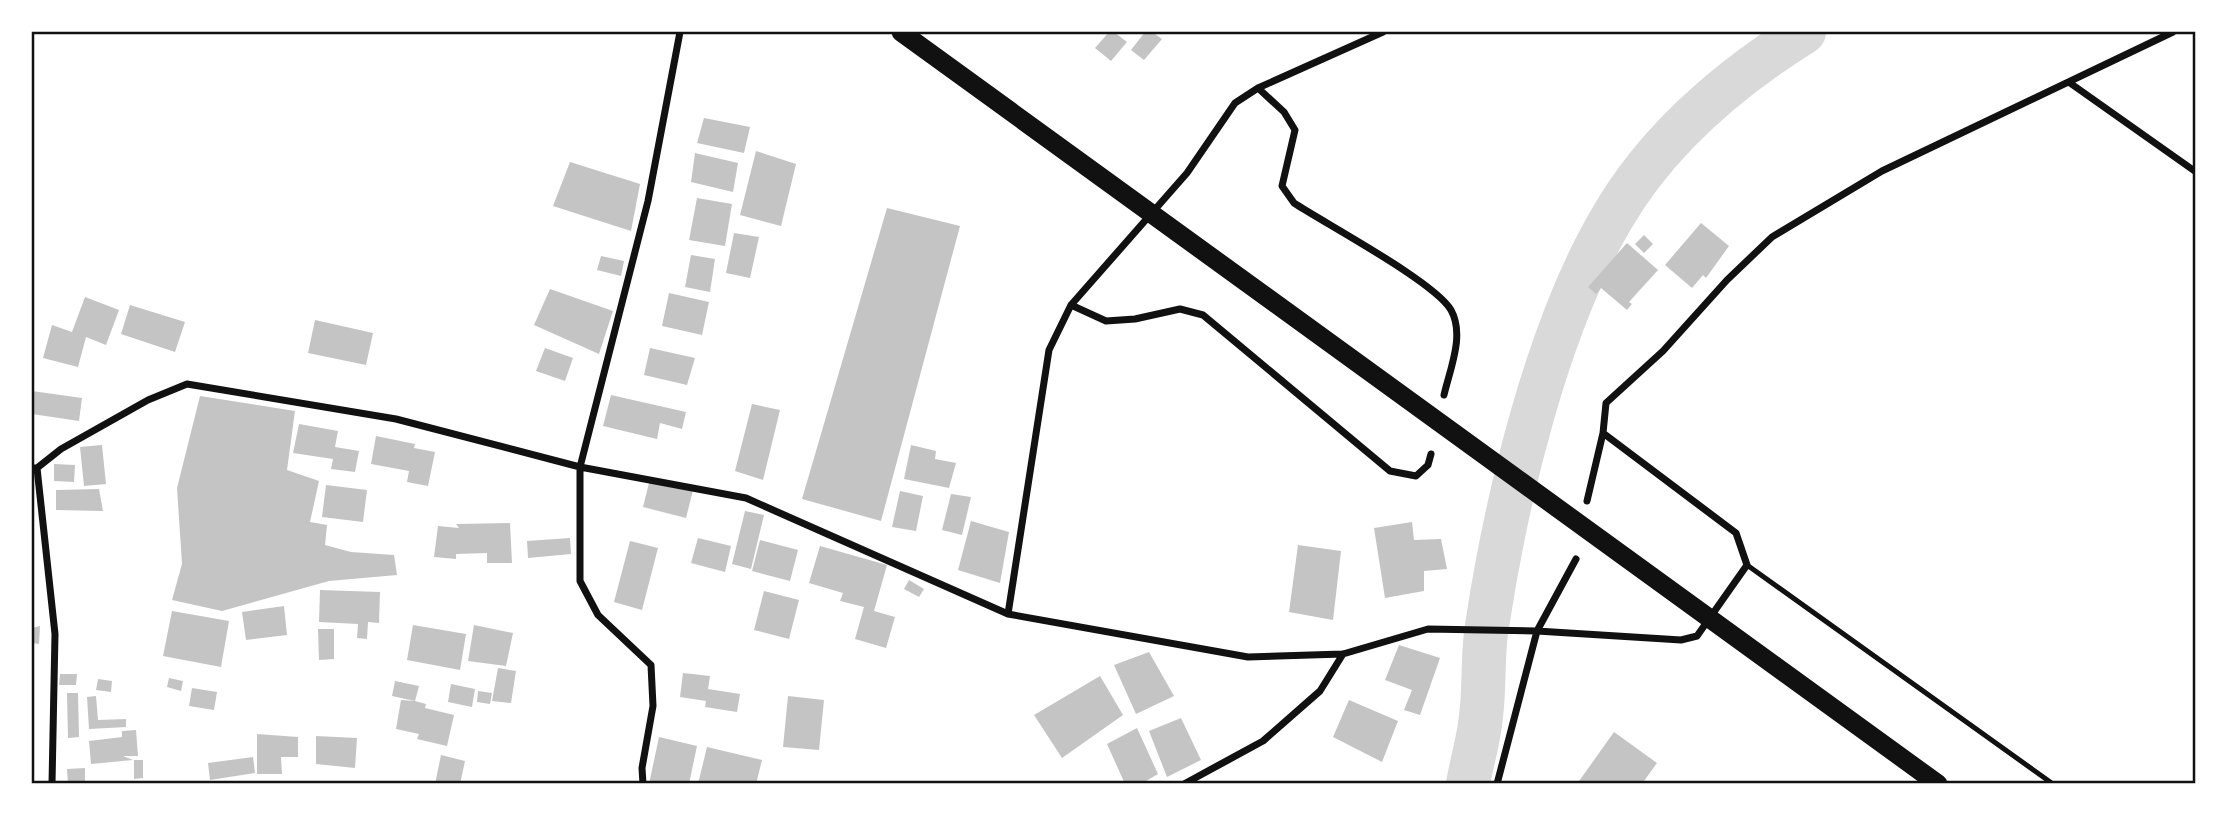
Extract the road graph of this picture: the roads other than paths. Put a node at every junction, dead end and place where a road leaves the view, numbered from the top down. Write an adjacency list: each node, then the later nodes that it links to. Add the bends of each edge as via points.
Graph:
1 (680, 32): 13 (street, via 648,201)
2 (901, 32): 8 (highway)
3 (1383, 32): 6 (street)
4 (2173, 32): 5 (street)
5 (2070, 83): 7 (street); 11 (street, via 1882,171 1772,237 1663,351 1606,403)
6 (1258, 88): 8 (street, via 1235,103 1187,173); 10 (street, via 1284,112 1294,130 1282,186 1294,203 1429,287 1451,310 1457,338)
7 (2196, 172)
8 (1153, 211): 9 (street); 19 (highway)
9 (1071, 305): 12 (street, via 1106,321 1180,309 1203,315 1390,471 1416,477); 18 (street, via 1049,350)
10 (1444, 395)
11 (1603, 433): 15 (street); 17 (street, via 1736,533)
12 (1431, 454)
13 (580, 467): 14 (street, via 396,419 187,384 148,400); 18 (street, via 746,498); 23 (street, via 580,581 598,615 651,665 653,705)
14 (34, 468): 22 (street, via 55,634)
15 (1587, 501)
16 (1576, 559): 20 (street)
17 (1747, 565): 19 (street); 27 (lane)
18 (1008, 614): 21 (street, via 1248,657)
19 (1709, 620): 20 (street, via 1697,636 1681,640); 26 (highway)
20 (1537, 631): 21 (street, via 1428,629); 25 (street)
21 (1343, 654): 24 (street, via 1320,691 1262,741)
22 (52, 783)
23 (643, 783)
24 (1184, 783)
25 (1497, 783)
26 (1938, 783)
27 (2053, 783)

